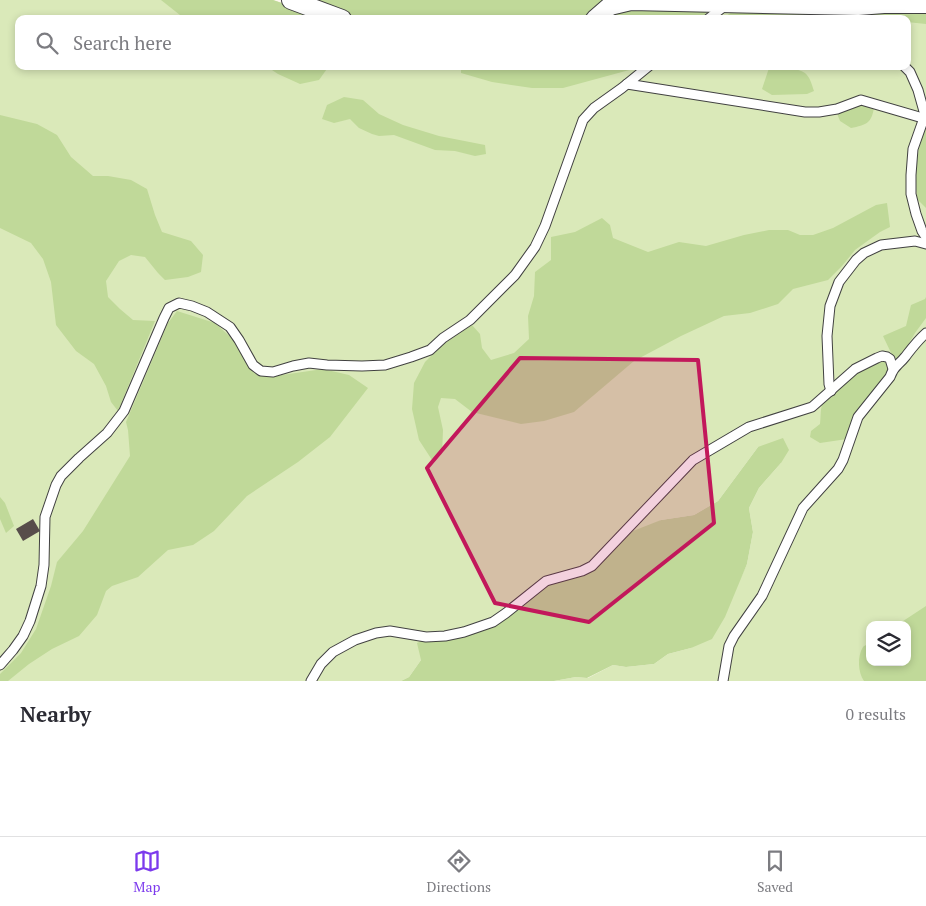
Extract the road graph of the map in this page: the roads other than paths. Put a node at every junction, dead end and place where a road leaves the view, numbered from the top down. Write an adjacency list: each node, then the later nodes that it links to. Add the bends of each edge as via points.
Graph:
1 (291, 0): 4 (street)
2 (728, 3): 3 (street, via 858,9 884,4); 5 (street, via 631,1 610,6); 6 (lane)
3 (926, 4)
4 (331, 15)
5 (600, 15)
6 (713, 15)
7 (644, 70): 9 (lane)
8 (908, 70): 10 (lane, via 918,90)
9 (627, 84): 10 (lane, via 805,112 837,109 861,100); 16 (lane, via 582,120 545,226 515,275 470,320 430,350 385,364 309,363 273,372 261,371 253,365 230,327 192,306 179,304 169,308 124,411 56,485 44,517 44,565 30,621 14,650)
10 (925, 119): 11 (lane, via 913,149 910,175 916,214)
11 (926, 237)
12 (926, 244): 15 (lane, via 915,241 881,245 856,260 839,282 830,306 827,336)
13 (926, 333): 14 (lane)
14 (893, 369): 15 (lane, via 890,359 882,356 855,369); 18 (lane, via 858,417 838,469 803,508 762,596 729,646)
15 (831, 391): 17 (lane, via 812,406 749,427 692,460 592,566 546,581 493,622 445,636 390,631 376,633 333,652 321,664)
16 (0, 665)
17 (312, 681)
18 (723, 681)

